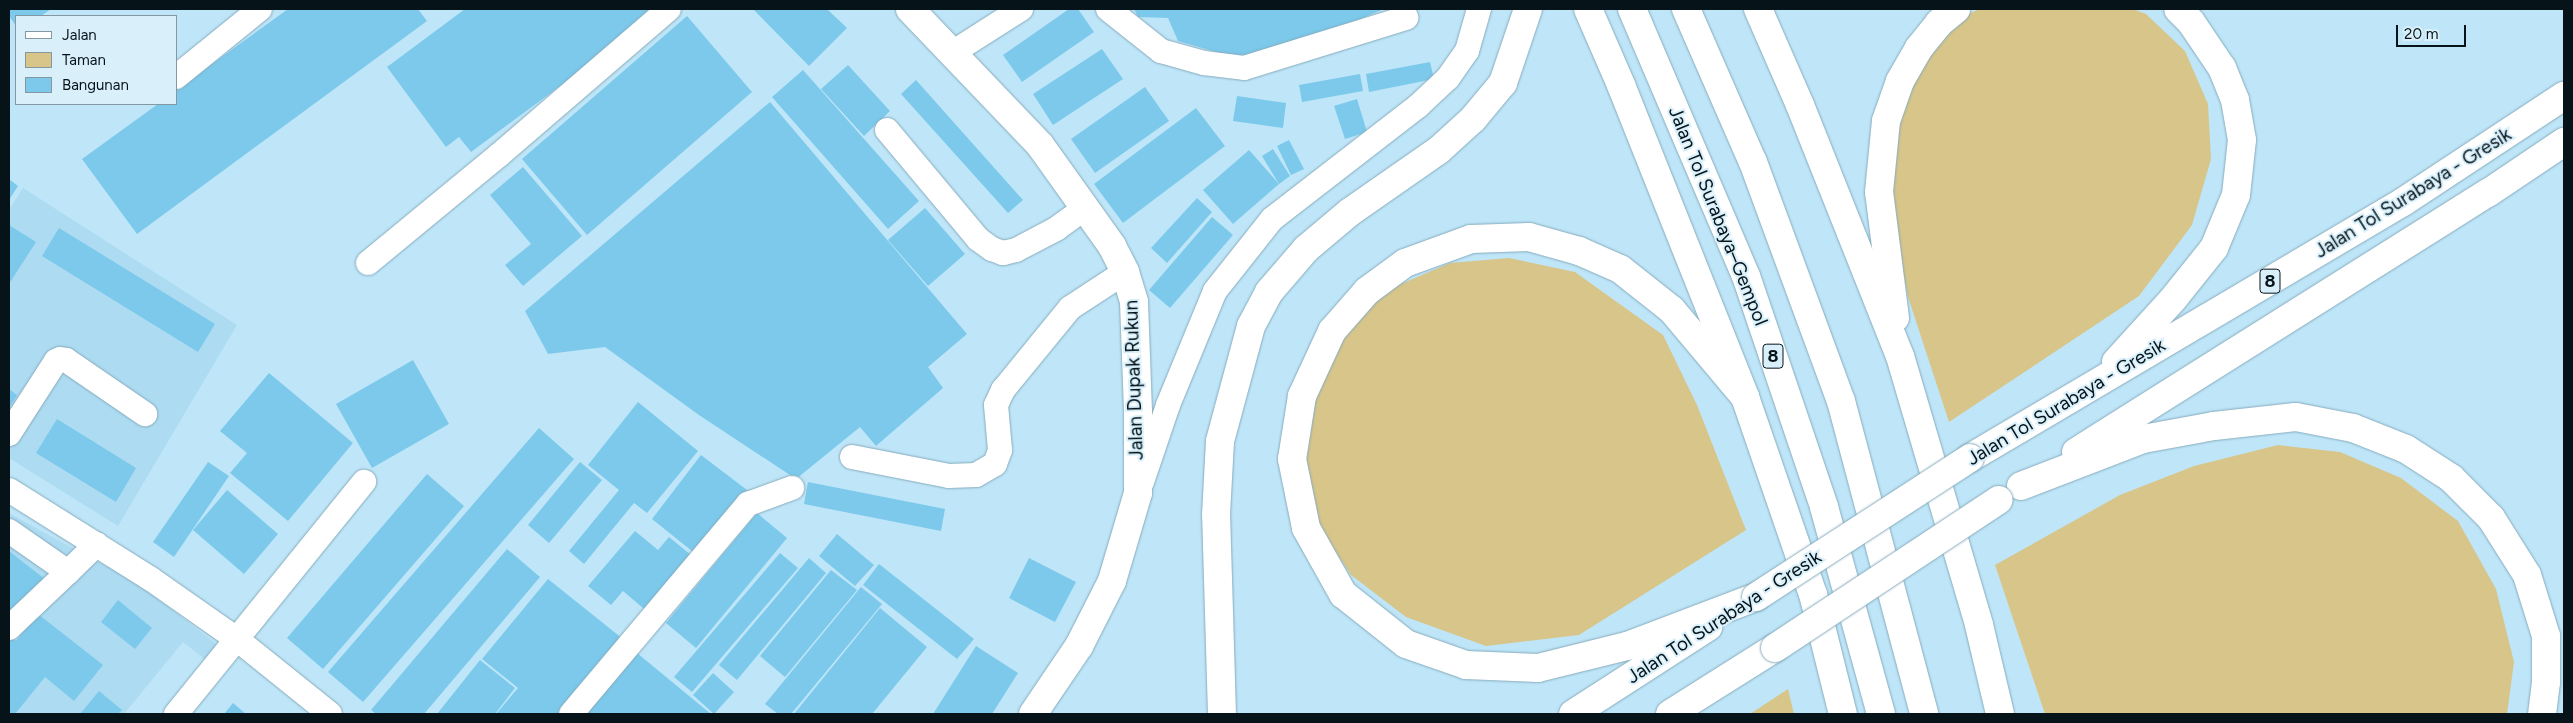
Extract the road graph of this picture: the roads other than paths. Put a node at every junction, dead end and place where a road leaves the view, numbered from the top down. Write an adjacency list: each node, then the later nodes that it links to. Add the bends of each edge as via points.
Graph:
1 (260, 9): 16 (lane)
2 (669, 9): 21 (lane)
3 (910, 9): 15 (main road, Jalan Dupak Rukun)
4 (1021, 9): 15 (lane)
5 (1108, 9): 14 (lane, via 1160,50 1204,63 1244,68)
6 (1479, 9): 33 (lane, via 1467,51 1448,78 1418,106 1272,219 1215,291 1168,405)
7 (1528, 9): 46 (main road, via 1502,83 1473,119 1439,150 1350,212 1306,249 1269,292 1251,326 1220,441 1216,515)
8 (1588, 9): 25 (main road)
9 (1632, 9): 49 (main road, Jalan Tol Surabaya–Gempol / 8, via 1746,276 1824,508)
10 (1686, 9): 50 (main road, via 1753,162 1841,401)
11 (1758, 9): 23 (main road, via 1800,105)
12 (1956, 9): 23 (main road, via 1939,22 1919,48 1900,82 1886,121 1879,192)
13 (2178, 9): 24 (main road, via 2192,22 2222,68 2235,100 2242,140 2236,195 2214,248)
14 (1406, 18)
15 (952, 53): 20 (main road, Jalan Dupak Rukun, via 1040,145)
16 (178, 75)
17 (2564, 96): 24 (main road, Jalan Tol Surabaya - Gresik / 8, via 2403,202)
18 (887, 130): 20 (lane, via 978,240 992,249 1003,253 1016,250 1056,229)
19 (2564, 142): 30 (main road, Jalan Tol Surabaya - Gresik / 8)
20 (1085, 208): 22 (main road, Jalan Dupak Rukun, via 1112,246)
21 (368, 263)
22 (1125, 272): 28 (lane, via 1070,308 1003,390 996,405 1000,450 995,464 976,475 949,476); 33 (main road, Jalan Dupak Rukun, via 1134,302)
23 (1900, 356): 38 (main road)
24 (2097, 384): 37 (main road, Jalan Tol Surabaya - Gresik / 8, bridge, via 1970,458)
25 (1745, 397): 37 (main road, via 1672,310 1620,269 1579,250 1529,237 1471,239 1404,263 1367,291 1332,331 1302,396 1292,459 1306,528 1343,594 1406,644 1466,665 1538,668 1628,646); 48 (main road, via 1813,594)
26 (145, 414): 27 (lane, via 60,359)
27 (9, 434)
28 (852, 457)
29 (364, 482): 40 (lane)
30 (2022, 486): 41 (main road, Jalan Tol Surabaya - Gresik / 8, bridge); 53 (main road, via 2143,439 2214,426 2296,417 2353,428 2406,449 2451,478 2491,518 2527,575 2546,636)
31 (792, 488): 44 (lane, via 748,504)
32 (9, 490): 35 (lane)
33 (1138, 493): 45 (main road, Jalan Dupak Rukun, via 1112,581 1079,646)
34 (9, 531): 36 (lane)
35 (97, 544): 36 (lane); 40 (lane)
36 (68, 572): 39 (lane)
37 (1756, 597): 47 (main road, Jalan Tol Surabaya - Gresik / 8)
38 (1979, 625): 51 (main road); 52 (main road)
39 (9, 628)
40 (238, 640): 42 (lane); 43 (lane)
41 (1672, 713)
42 (176, 714)
43 (328, 714)
44 (570, 714)
45 (1033, 714)
46 (1222, 714)
47 (1573, 714)
48 (1843, 714)
49 (1881, 714)
50 (1924, 714)
51 (2000, 714)
52 (2019, 714)
53 (2542, 714)

